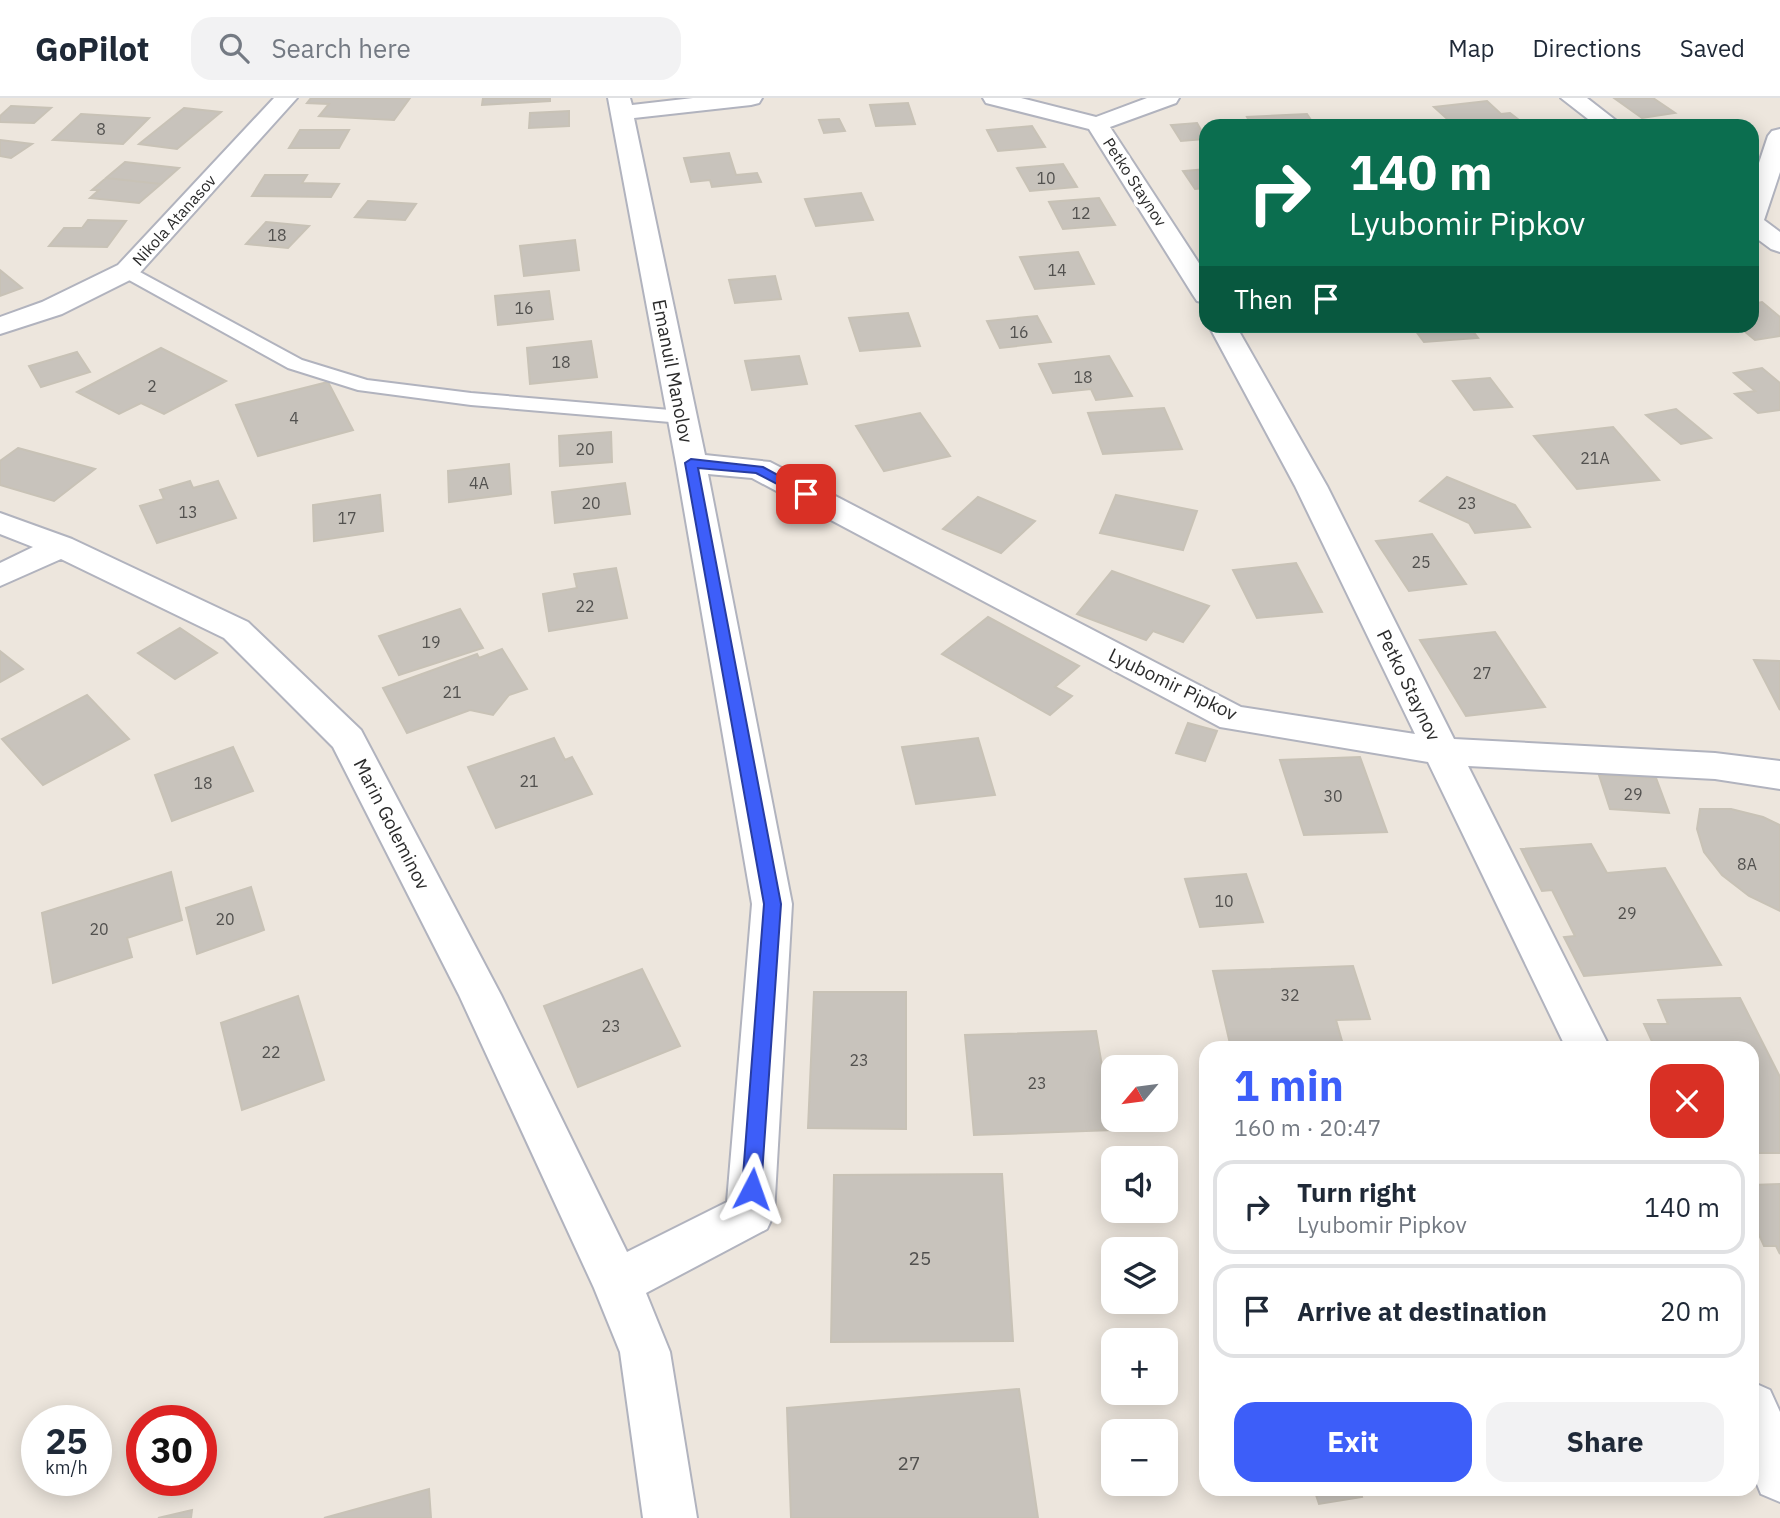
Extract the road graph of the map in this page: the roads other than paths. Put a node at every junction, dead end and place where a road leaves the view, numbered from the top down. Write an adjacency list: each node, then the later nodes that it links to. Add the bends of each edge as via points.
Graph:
1 (286, 98): 13 (street, Nikola Atanasov)
2 (751, 98): 6 (street)
3 (994, 98): 8 (street, Petko Staynov)
4 (1168, 98): 8 (street)
5 (1572, 98): 7 (street)
6 (621, 106): 17 (street, Emanuil Manolov)
7 (1602, 119)
8 (1097, 124): 14 (street, Petko Staynov)
9 (1780, 136): 10 (street)
10 (1759, 200)
11 (1759, 227): 12 (street)
12 (1780, 244)
13 (127, 271): 15 (street, Nikola Atanasov); 17 (lane, via 295,365 365,386)
14 (1199, 284)
15 (0, 327)
16 (1227, 333): 22 (street, Petko Staynov, via 1311,486)
17 (682, 417): 18 (street, Emanuil Manolov)
18 (691, 463): 22 (street, Lyubomir Pipkov, via 759,469 1233,718); 25 (street, Emanuil Manolov, via 772,904 750,1214)
19 (0, 523): 20 (street, Marin Goleminov)
20 (61, 546): 21 (street); 25 (street, Marin Goleminov, via 236,629 348,738 480,996)
21 (0, 576)
22 (1441, 751): 23 (street, Lyubomir Pipkov, via 1715,766); 24 (street, Petko Staynov)
23 (1780, 775)
24 (1585, 1041)
25 (617, 1283): 28 (street, via 645,1352)
26 (1759, 1425): 27 (street)
27 (1780, 1475)
28 (670, 1518)

